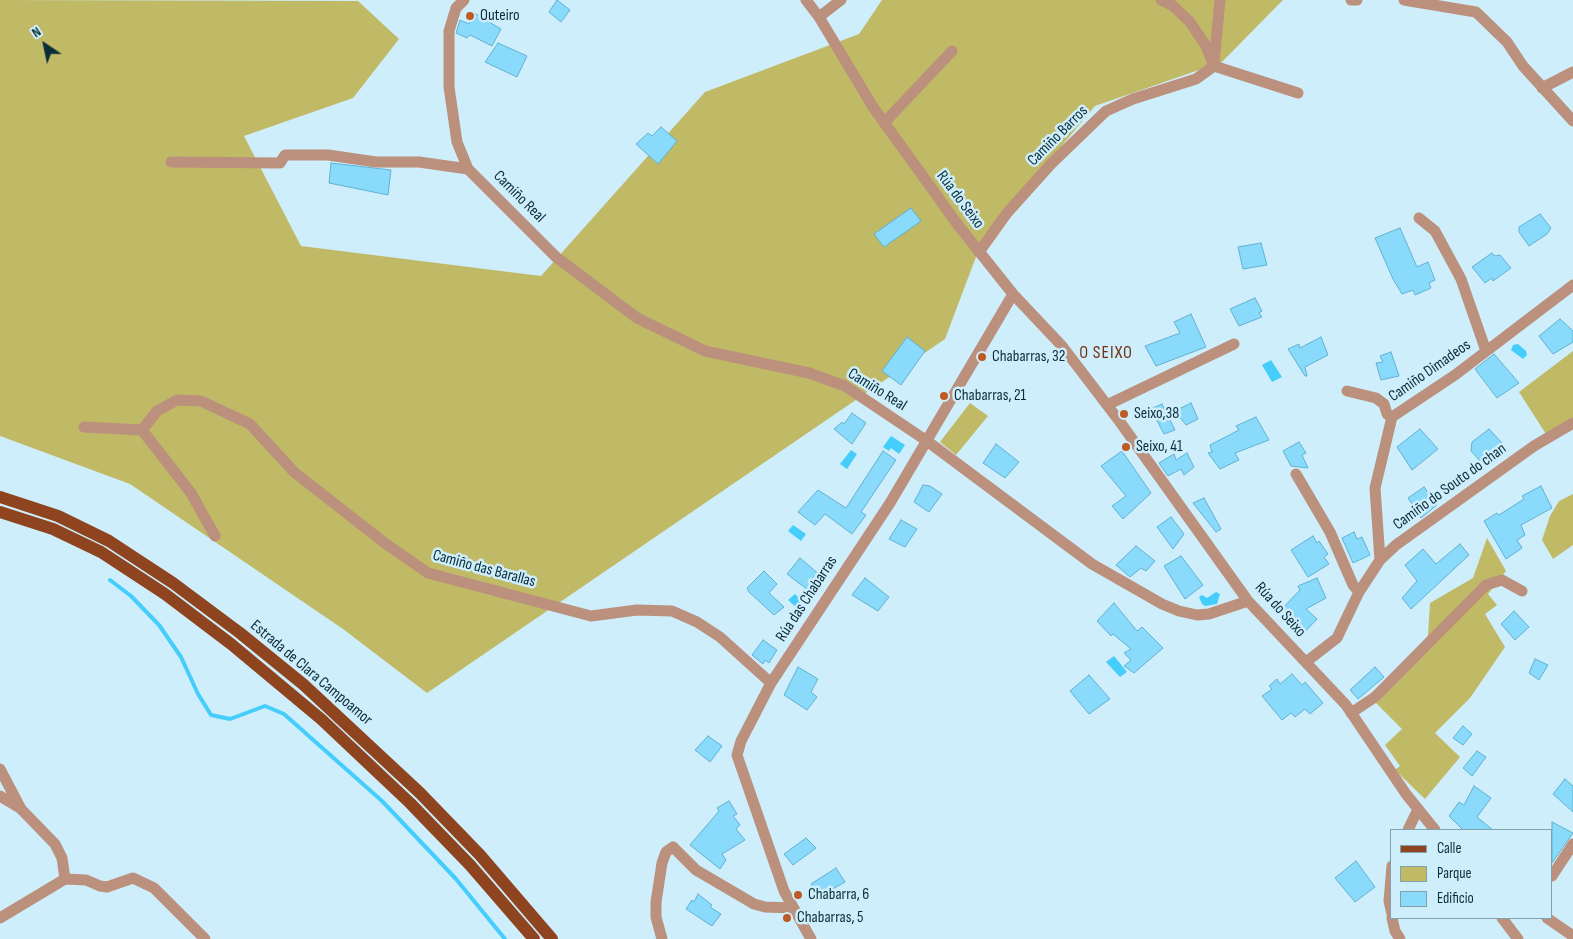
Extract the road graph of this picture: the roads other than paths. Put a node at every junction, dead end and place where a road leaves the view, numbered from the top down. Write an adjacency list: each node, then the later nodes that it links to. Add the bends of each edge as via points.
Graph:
1 (464, 0): 18 (street, Camiño Real, via 456,8 449,31 449,87 456,142)
2 (806, 0): 9 (street, Rúa do Seixo)
3 (841, 0): 9 (street)
4 (1161, 0): 11 (street, via 1172,5 1190,22 1206,46)
5 (1220, 0): 11 (street)
6 (1351, 0): 7 (street)
7 (1357, 0)
8 (1404, 0): 13 (street, via 1476,12 1508,42)
9 (819, 17): 16 (street, Rúa do Seixo)
10 (952, 51): 16 (street)
11 (1214, 66): 14 (street); 20 (street, Camiño Barros, via 1196,79 1106,111 1051,164)
12 (1573, 72): 13 (street)
13 (1542, 88): 15 (street)
14 (1298, 93)
15 (1573, 121)
16 (884, 123): 20 (street, Rúa do Seixo)
17 (171, 162): 18 (street, Camiño Real, via 280,163 285,155 328,155)
18 (468, 169): 31 (street, Camiño Real, via 556,256 637,318 705,351 809,372 845,386)
19 (1419, 218): 24 (street, Camiño Dimadeos, via 1434,231 1461,279)
20 (979, 252): 22 (street, Rúa do Seixo)
21 (1573, 285): 24 (street, Camiño Dimadeos)
22 (1013, 294): 26 (street, Rúa do Seixo, via 1062,346); 31 (street, Rúa das Chabarras)
23 (1234, 344): 26 (street)
24 (1486, 351): 27 (street, Camiño Dimadeos)
25 (1347, 391): 27 (street, Camiño Dimadeos, via 1376,398)
26 (1107, 405): 39 (street, Rúa do Seixo)
27 (1392, 417): 36 (street, Camiño Dimadeos, via 1375,488)
28 (1573, 423): 36 (street, Camiño do Souto do chan, via 1534,446 1396,545)
29 (84, 427): 30 (street)
30 (142, 430): 35 (street, via 192,493); 41 (street, Camiño das Barallas, via 156,411 177,400 201,401 250,424 294,472 428,573 591,616 637,610 672,611 720,637)
31 (927, 441): 39 (street, Camiño Real, via 1092,564 1162,604 1197,615); 41 (street, Rúa das Chabarras)
32 (1296, 474): 38 (street, via 1330,532)
33 (0, 498): 62 (main road, Estrada de Clara Campoamor, via 58,516 109,541 173,583 304,685 420,793 480,855)
34 (0, 512): 61 (main road, Estrada de Clara Campoamor, via 53,529 101,552 231,644 321,719 410,803 470,865)
35 (215, 536)
36 (1380, 560): 38 (street, Camiño do Souto do chan)
37 (1522, 591): 42 (street, via 1502,580 1486,585 1386,686)
38 (1359, 592): 40 (street, Camiño do Souto do chan, via 1337,638)
39 (1248, 601): 40 (street, Rúa do Seixo)
40 (1306, 662): 42 (street, Rúa do Seixo)
41 (771, 683): 54 (street, Rúa das Chabarras, via 746,728 737,755 781,883)
42 (1351, 713): 46 (street, Rúa do Seixo)
43 (0, 769): 45 (street)
44 (0, 796): 45 (street)
45 (21, 809): 51 (street, via 55,844 62,858)
46 (1418, 809): 47 (street); 48 (street, Rúa do Seixo)
47 (1408, 829)
48 (1434, 829)
49 (1573, 844): 50 (street)
50 (1553, 874)
51 (65, 878): 55 (street); 60 (street, via 107,887 134,878 154,888)
52 (1390, 889): 53 (street)
53 (1390, 905)
54 (793, 908): 63 (street, via 754,904 696,870 674,847 666,852 662,863 656,902); 64 (street, Rúa das Chabarras)
55 (0, 918)
56 (1392, 919): 65 (street)
57 (1506, 919): 66 (street)
58 (1548, 919): 59 (street)
59 (1573, 936)
60 (205, 939)
61 (534, 939)
62 (552, 939)
63 (662, 939)
64 (811, 939)
65 (1400, 939)
66 (1518, 939)

